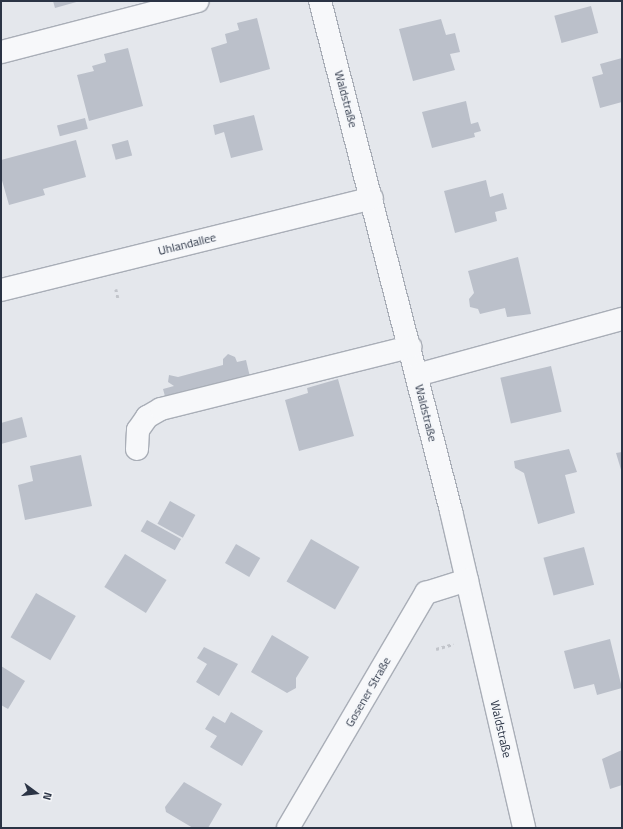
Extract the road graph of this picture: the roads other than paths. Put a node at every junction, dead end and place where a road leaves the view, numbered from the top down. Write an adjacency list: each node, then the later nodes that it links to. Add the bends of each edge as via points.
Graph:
1 (198, 1): 3 (street)
2 (320, 1): 4 (street, Waldstraße)
3 (1, 52)
4 (372, 198): 5 (street, Uhlandallee); 7 (street, Waldstraße)
5 (1, 290)
6 (622, 319): 8 (street)
7 (410, 347): 8 (street, Waldstraße); 9 (street, via 161,409 147,417 138,430)
8 (417, 375): 10 (street, Waldstraße)
9 (137, 449)
10 (467, 580): 11 (street, Gosener Straße, via 426,593); 12 (street, Waldstraße)
11 (288, 828)
12 (524, 828)

